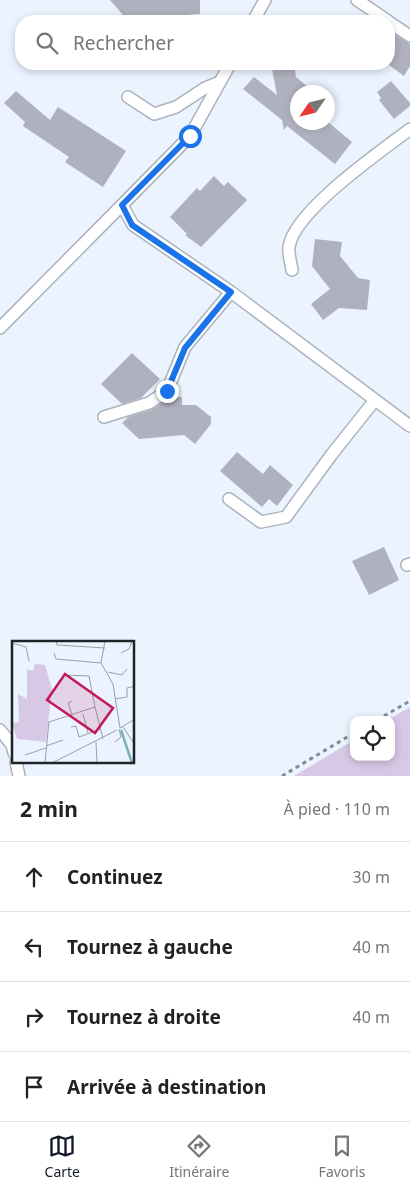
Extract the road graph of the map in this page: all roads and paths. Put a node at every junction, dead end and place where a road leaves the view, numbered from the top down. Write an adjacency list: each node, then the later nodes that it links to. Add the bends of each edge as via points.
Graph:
1 (264, 0): 3 (lane)
2 (357, 0): 4 (lane)
3 (256, 15)
4 (378, 15)
5 (395, 26): 6 (lane)
6 (410, 36)
7 (227, 70): 8 (lane)
8 (220, 82): 9 (lane, via 176,107 154,114); 11 (lane, via 190,136)
9 (128, 97)
10 (410, 129): 12 (lane, via 320,199 294,231 289,248)
11 (122, 205): 13 (lane, via 132,225); 14 (lane)
12 (292, 270)
13 (231, 292): 15 (lane); 16 (lane, via 185,348 167,391 149,403)
14 (0, 328)
15 (375, 400): 17 (lane); 18 (lane, via 286,517 261,522)
16 (104, 416)
17 (410, 426)
18 (229, 499)
19 (410, 701): 20 (path)
20 (384, 716)
21 (0, 730): 23 (lane)
22 (350, 735): 24 (path)
23 (12, 746)
24 (282, 776)

